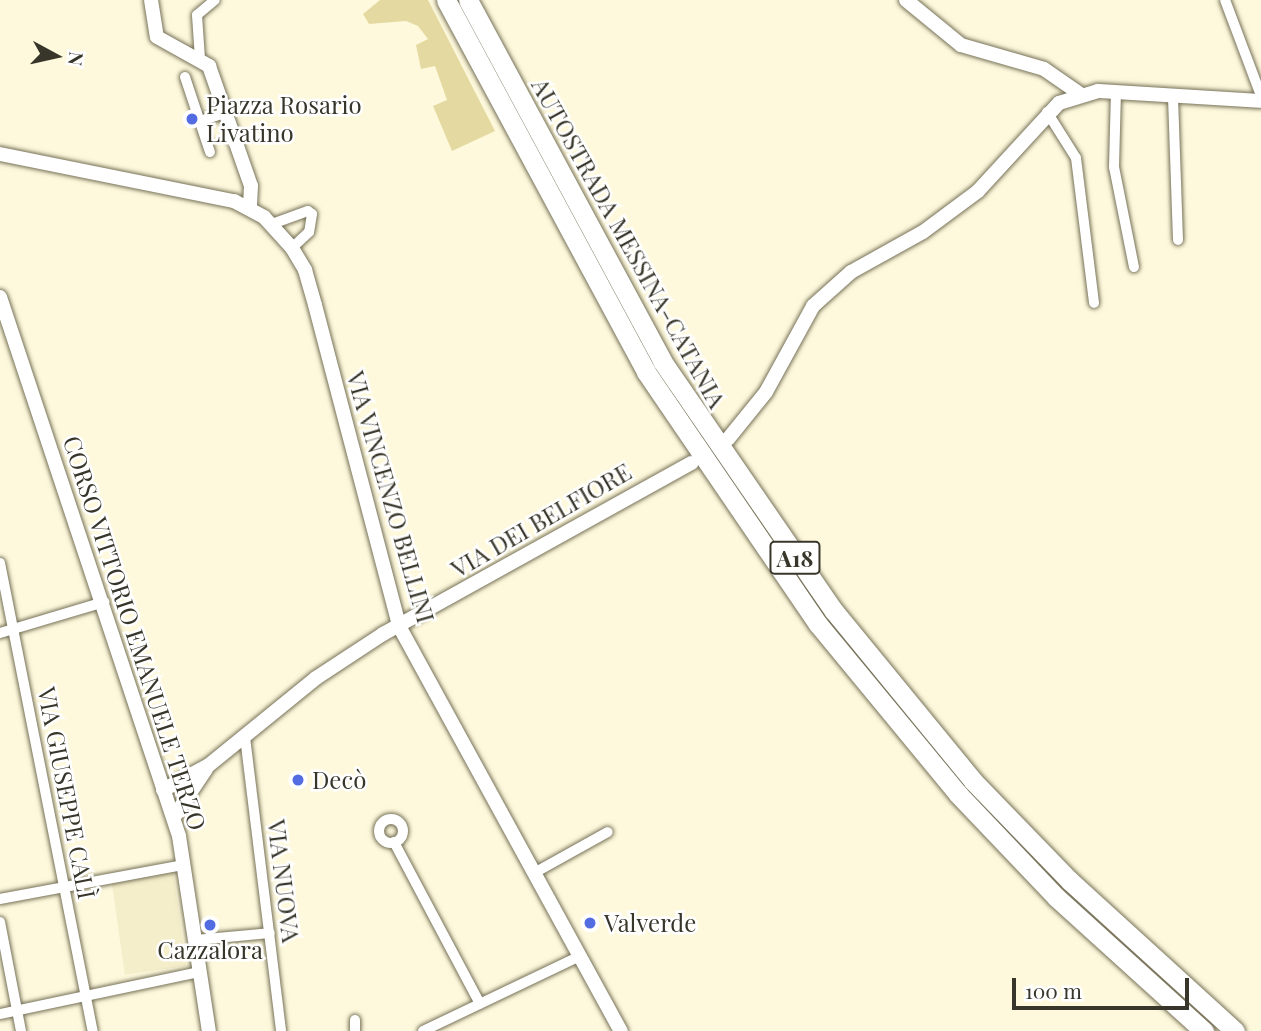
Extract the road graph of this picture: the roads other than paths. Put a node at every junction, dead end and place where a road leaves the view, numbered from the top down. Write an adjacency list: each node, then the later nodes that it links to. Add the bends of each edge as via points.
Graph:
1 (151, 0): 7 (street, via 157,37)
2 (215, 0): 7 (street, via 197,15)
3 (446, 0): 59 (highway, AUTOSTRADA MESSINA-CATANIA / A18, via 646,372 818,624 958,794 1056,897)
4 (468, 0): 60 (highway, AUTOSTRADA MESSINA-CATANIA / A18, via 662,361 826,601 885,680 973,781 1070,881)
5 (905, 0): 10 (street, via 961,45 1044,69)
6 (1225, 0): 12 (street)
7 (202, 60): 14 (street)
8 (185, 77): 15 (street)
9 (1116, 91): 10 (street); 11 (street); 24 (street, via 1114,167)
10 (1080, 94): 13 (street)
11 (1173, 97): 12 (street); 22 (street)
12 (1261, 98)
13 (1047, 112): 26 (street, via 1076,158); 27 (street, via 969,198 923,232 851,272 813,306 766,392)
14 (225, 113): 15 (street); 20 (street, via 251,187)
15 (200, 121): 17 (street)
16 (0, 147): 19 (street)
17 (210, 152)
18 (0, 154): 19 (street)
19 (36, 158): 20 (street, VIA VINCENZO BELLINI, via 211,194)
20 (250, 208): 21 (street, VIA VINCENZO BELLINI)
21 (272, 224): 23 (street, VIA VINCENZO BELLINI); 23 (street, via 308,211 312,214 309,232)
22 (1178, 240)
23 (292, 247): 31 (street, VIA VINCENZO BELLINI, via 305,270 315,305)
24 (1134, 267)
25 (0, 297): 30 (street, CORSO VITTORIO EMANUELE TERZO)
26 (1094, 303)
27 (728, 439)
28 (692, 463): 31 (street, VIA DEI BELFIORE)
29 (0, 563): 32 (street, VIA GIUSEPPE CALÌ)
30 (104, 602): 32 (street); 36 (street, CORSO VITTORIO EMANUELE TERZO)
31 (399, 626): 34 (street, VIA DEI BELFIORE, via 316,678); 41 (street, VIA VINCENZO BELLINI)
32 (13, 630): 33 (street); 42 (street, VIA GIUSEPPE CALÌ)
33 (0, 633)
34 (245, 737): 35 (street, VIA DEI BELFIORE); 45 (street, VIA NUOVA)
35 (209, 765): 36 (street); 37 (street)
36 (163, 790): 37 (street, CORSO VITTORIO EMANUELE TERZO)
37 (174, 817): 40 (street, CORSO VITTORIO EMANUELE TERZO)
38 (608, 832): 41 (street)
39 (394, 842): 50 (street)
40 (184, 865): 42 (street); 46 (street, CORSO VITTORIO EMANUELE TERZO)
41 (537, 872): 47 (street, VIA VINCENZO BELLINI)
42 (64, 887): 43 (street); 49 (street, VIA GIUSEPPE CALÌ)
43 (0, 899)
44 (0, 922): 51 (street)
45 (270, 933): 46 (street); 56 (street, VIA NUOVA)
46 (195, 940): 48 (street, CORSO VITTORIO EMANUELE TERZO)
47 (580, 956): 50 (street); 58 (street, VIA VINCENZO BELLINI)
48 (200, 972): 49 (street); 55 (street, CORSO VITTORIO EMANUELE TERZO)
49 (86, 996): 51 (street); 54 (street, VIA GIUSEPPE CALÌ)
50 (480, 1004): 57 (street)
51 (17, 1011): 52 (street); 53 (street)
52 (0, 1014)
53 (21, 1031)
54 (93, 1031)
55 (209, 1031)
56 (281, 1031)
57 (424, 1031)
58 (621, 1031)
59 (1204, 1031)
60 (1235, 1031)

